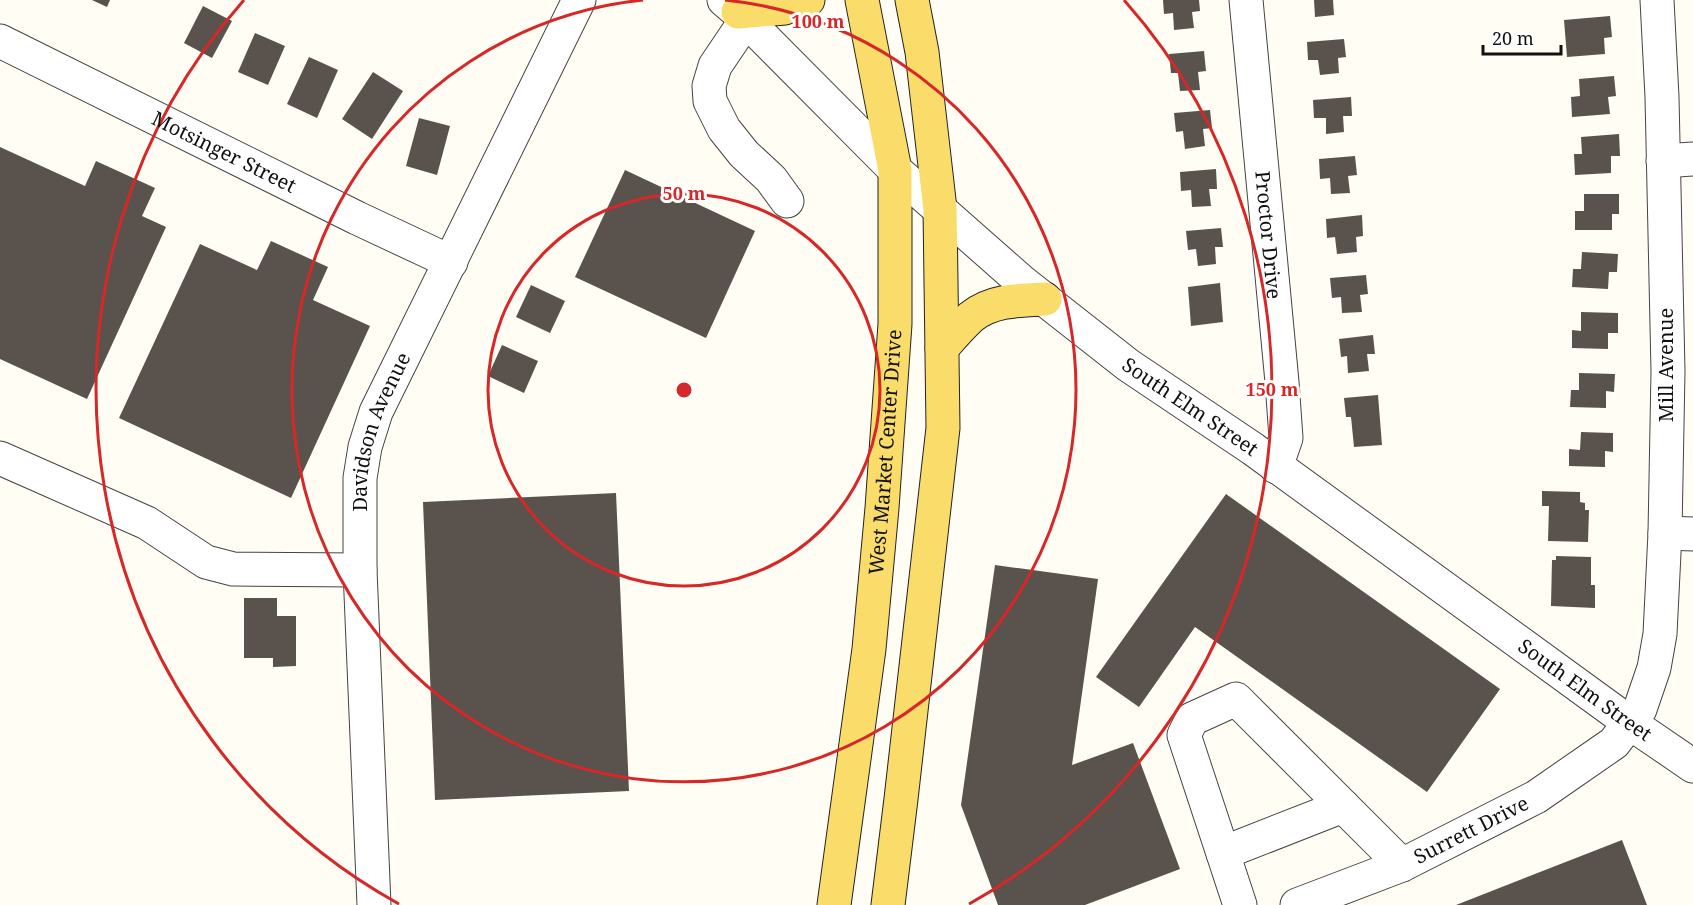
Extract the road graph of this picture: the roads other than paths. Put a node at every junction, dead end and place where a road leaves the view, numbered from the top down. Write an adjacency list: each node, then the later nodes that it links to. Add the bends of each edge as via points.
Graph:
1 (579, 0): 13 (street, Davidson Avenue)
2 (808, 0): 7 (main road, via 785,8)
3 (862, 0): 10 (main road, West Market Center Drive)
4 (912, 0): 12 (main road, via 922,52)
5 (1246, 0): 18 (street, Proctor Drive, via 1284,404 1286,438)
6 (1657, 0): 9 (street, Mill Avenue)
7 (736, 11): 10 (street, South Elm Street); 11 (street, via 709,86 710,101 724,129)
8 (0, 41): 13 (street, Motsinger Street)
9 (1678, 160): 16 (street, Mill Avenue)
10 (895, 170): 12 (street, South Elm Street); 27 (main road, West Market Center Drive, via 895,324 882,508 869,649)
11 (786, 201)
12 (940, 209): 14 (street, South Elm Street); 15 (main road)
13 (451, 262): 20 (street, Davidson Avenue, via 376,412 365,447 360,478)
14 (1045, 300): 15 (main road, via 995,304 972,316); 18 (street, South Elm Street, via 1128,365)
15 (942, 348): 28 (main road, via 943,428)
16 (1680, 367): 19 (street, Mill Avenue)
17 (0, 458): 20 (street, via 147,523 206,562 234,569)
18 (1276, 467): 21 (street, South Elm Street)
19 (1679, 533): 21 (street, Mill Avenue, via 1654,668 1640,710)
20 (360, 570): 26 (street, Davidson Avenue)
21 (1630, 723): 22 (street, South Elm Street); 25 (street, Surrett Drive, via 1614,743 1536,797)
22 (1693, 766)
23 (1343, 806): 24 (street); 24 (street, via 1236,699 1192,719 1184,735); 25 (street)
24 (1223, 853): 29 (street)
25 (1402, 865): 30 (street, Surrett Drive)
26 (374, 905)
27 (834, 905)
28 (888, 905)
29 (1240, 905)
30 (1297, 905)

